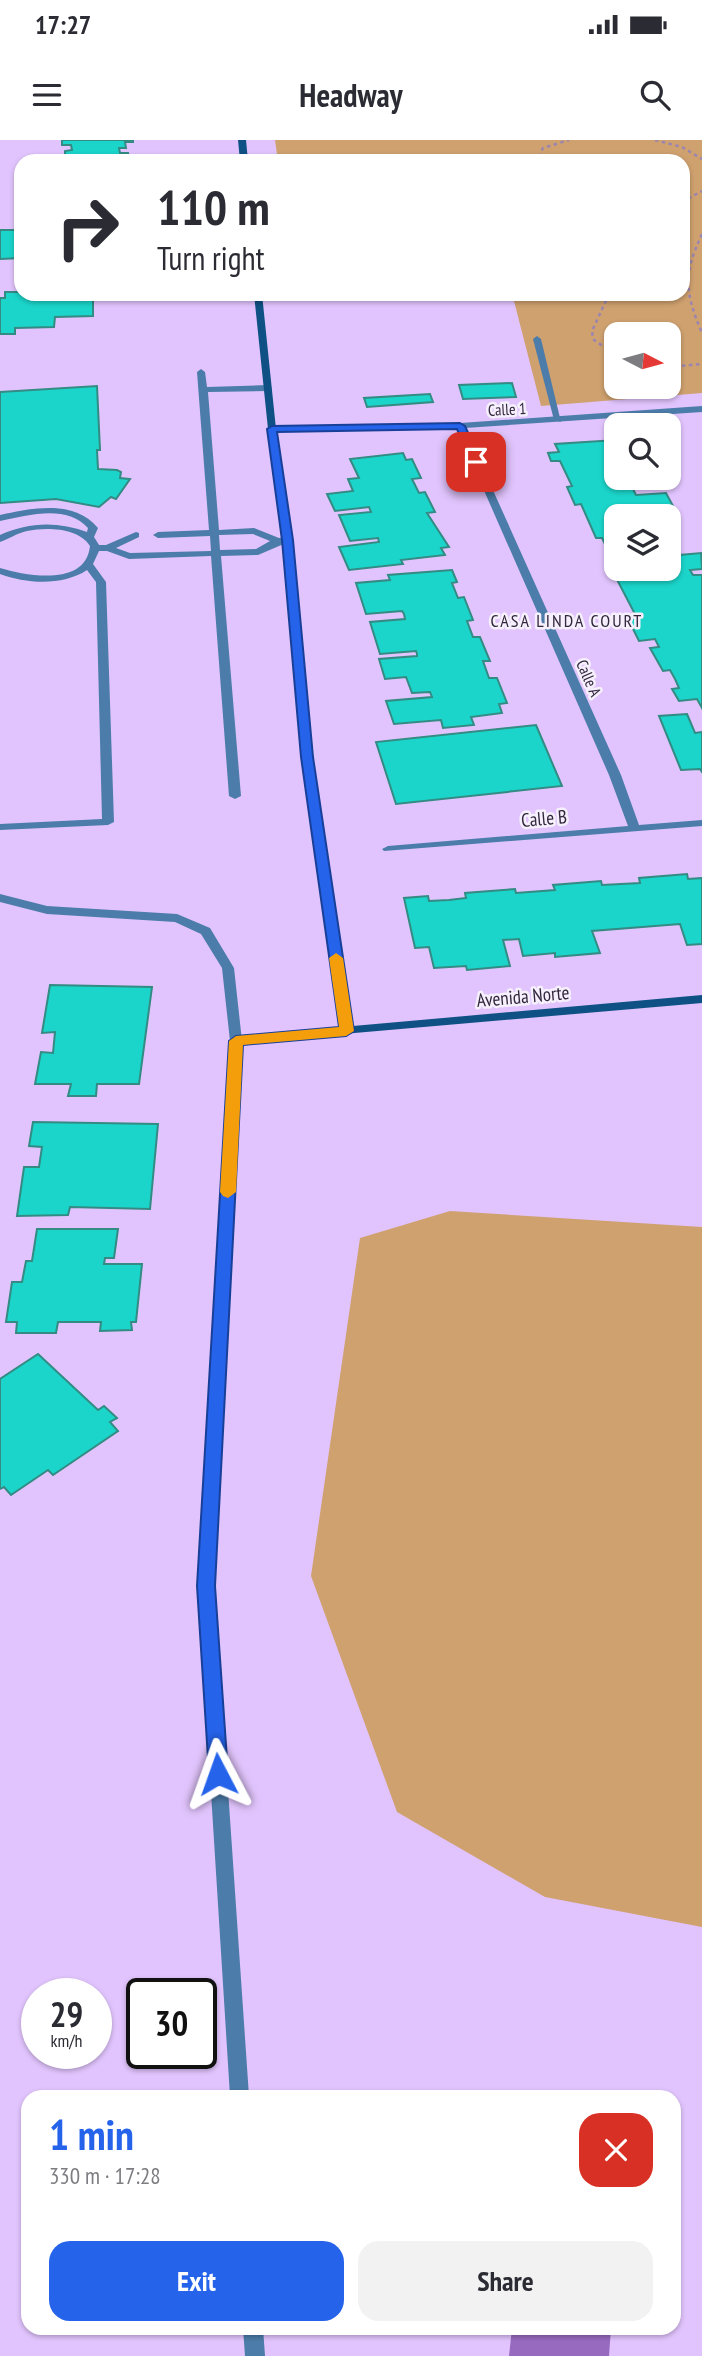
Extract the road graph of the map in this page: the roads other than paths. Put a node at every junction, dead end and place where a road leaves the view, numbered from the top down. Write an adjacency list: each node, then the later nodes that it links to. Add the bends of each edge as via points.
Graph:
1 (259, 301): 4 (street)
2 (537, 339): 7 (street)
3 (201, 372): 5 (street)
4 (268, 388): 5 (street); 9 (street)
5 (203, 390): 11 (street)
6 (702, 409): 7 (street, Calle 1)
7 (558, 420): 8 (street, Calle 1)
8 (460, 426): 9 (street, Calle 1); 24 (street, Calle A)
9 (272, 429): 15 (street)
10 (0, 518): 16 (street, via 19,513 75,514 88,519)
11 (214, 533): 13 (street); 15 (street, via 254,531); 18 (street)
12 (136, 535): 17 (street)
13 (158, 535)
14 (0, 539): 16 (street, via 47,526 78,532)
15 (283, 540): 18 (street, via 258,552); 28 (street, via 307,757)
16 (92, 543): 17 (street); 19 (street, via 94,555)
17 (108, 548): 18 (street, via 129,556)
18 (215, 554): 21 (street)
19 (88, 564): 20 (street, via 47,579 14,577); 23 (street, via 101,582 108,822)
20 (0, 570)
21 (235, 796)
22 (702, 822): 24 (street, Calle B)
23 (0, 827)
24 (635, 828): 25 (street, Calle B)
25 (388, 849)
26 (0, 898): 29 (street, via 47,910 177,918 206,931 228,968)
27 (702, 999): 28 (street, Avenida Norte)
28 (346, 1031): 29 (street)
29 (236, 1041): 30 (street, via 206,1586)
30 (239, 2090)
31 (254, 2335): 32 (street)
32 (255, 2356)

